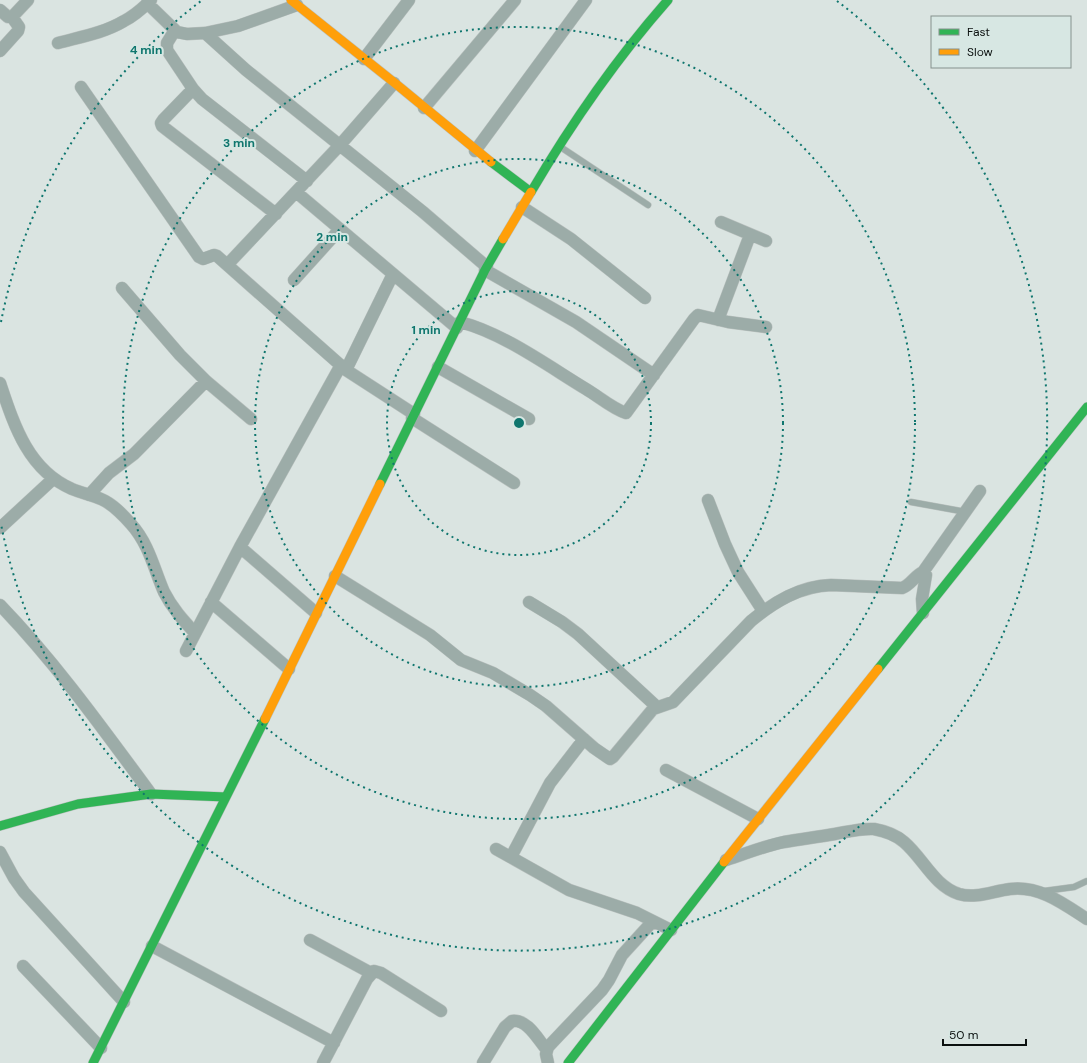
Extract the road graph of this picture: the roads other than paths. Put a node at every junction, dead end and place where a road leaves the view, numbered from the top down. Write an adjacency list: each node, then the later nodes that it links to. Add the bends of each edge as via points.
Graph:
1 (28, 0): 9 (street)
2 (409, 0): 14 (street)
3 (515, 0): 18 (street)
4 (586, 0): 21 (street)
5 (668, 0): 20 (street, via 601,82)
6 (149, 2): 10 (street); 12 (street, via 124,21 107,29)
7 (294, 2): 11 (street, via 238,26); 14 (street)
8 (0, 10): 9 (street, via 8,17)
9 (12, 17): 13 (street, via 19,27 18,32)
10 (175, 30): 11 (street, via 182,34); 17 (street, via 167,43 167,50)
11 (205, 33): 19 (street, via 246,70)
12 (58, 43)
13 (0, 51)
14 (364, 59): 15 (street)
15 (394, 83): 18 (street); 19 (street)
16 (82, 87): 32 (street, via 196,254 203,259 216,255)
17 (193, 89): 22 (street, via 202,99); 27 (street, via 163,120 162,126)
18 (424, 108): 21 (street)
19 (340, 145): 22 (street); 33 (street, via 424,212)
20 (559, 146): 24 (street); 25 (lane)
21 (475, 150): 24 (street)
22 (307, 181): 23 (street)
23 (296, 192): 27 (street); 29 (street)
24 (531, 192): 26 (street)
25 (648, 205)
26 (522, 207): 33 (street); 37 (street, via 571,239)
27 (276, 214): 32 (street)
28 (721, 222): 30 (street)
29 (340, 229): 34 (street); 35 (street)
30 (750, 235): 31 (street); 38 (street)
31 (766, 241)
32 (228, 264): 42 (street)
33 (486, 268): 39 (street); 43 (street, via 576,322)
34 (392, 274): 39 (street); 42 (street)
35 (294, 280)
36 (122, 288): 44 (street)
37 (645, 298)
38 (718, 320): 40 (street); 43 (street, via 704,315 696,316)
39 (458, 325): 41 (street); 43 (street, via 474,326 489,332 626,413)
40 (766, 327)
41 (438, 367): 47 (street); 49 (street)
42 (343, 368): 47 (street); 58 (street)
43 (654, 375)
44 (206, 381): 48 (street); 53 (street, via 134,454 109,473)
45 (0, 383): 50 (street, via 20,438)
46 (1087, 407): 66 (street)
47 (413, 416): 51 (street); 60 (street)
48 (251, 419)
49 (529, 419)
50 (53, 479): 53 (street); 57 (street)
51 (514, 483)
52 (980, 491): 56 (street)
53 (89, 495): 67 (street, via 110,504 132,524 150,553 170,603)
54 (708, 500): 64 (street, via 738,572)
55 (911, 502): 56 (lane)
56 (966, 512): 59 (street)
57 (0, 528)
58 (240, 547): 61 (street); 65 (street)
59 (923, 572): 64 (street, via 908,586 902,588 831,585 811,587); 66 (street, via 926,575)
60 (334, 576): 65 (street); 71 (street, via 430,636 461,660 493,673 530,695)
61 (211, 602): 67 (street); 69 (street)
62 (529, 602): 70 (street, via 578,634)
63 (0, 605): 73 (street, via 69,684)
64 (763, 611): 70 (street, via 673,702)
65 (316, 613): 69 (street)
66 (922, 613): 75 (street)
67 (195, 633): 68 (street)
68 (186, 652)
69 (289, 669): 74 (street)
70 (656, 707): 71 (street, via 611,759)
71 (584, 739): 79 (street, via 550,783)
72 (666, 770): 75 (street)
73 (151, 794): 74 (street); 76 (street, via 78,804)
74 (226, 797): 87 (street)
75 (758, 819): 80 (street)
76 (0, 826)
77 (496, 849): 79 (street)
78 (0, 852): 90 (street, via 24,892)
79 (511, 857): 84 (street, via 569,890)
80 (726, 860): 82 (street, via 783,842 872,829 886,832 904,841 945,886 960,894 975,896 1021,888); 85 (street)
81 (1087, 881): 82 (lane, via 1074,887)
82 (1039, 892): 83 (street)
83 (1087, 919)
84 (653, 921): 85 (street); 94 (street, via 622,955 602,990)
85 (671, 930): 99 (street)
86 (310, 940): 89 (street)
87 (152, 946): 90 (street); 92 (street)
88 (23, 966): 93 (street)
89 (371, 973): 91 (street, via 378,972); 92 (street)
90 (124, 1002): 93 (street)
91 (441, 1012)
92 (334, 1043): 96 (street)
93 (101, 1048): 95 (street)
94 (546, 1050): 97 (street, via 528,1027 520,1021 512,1021 505,1027); 98 (street)
95 (93, 1063)
96 (323, 1063)
97 (483, 1063)
98 (548, 1063)
99 (568, 1063)

